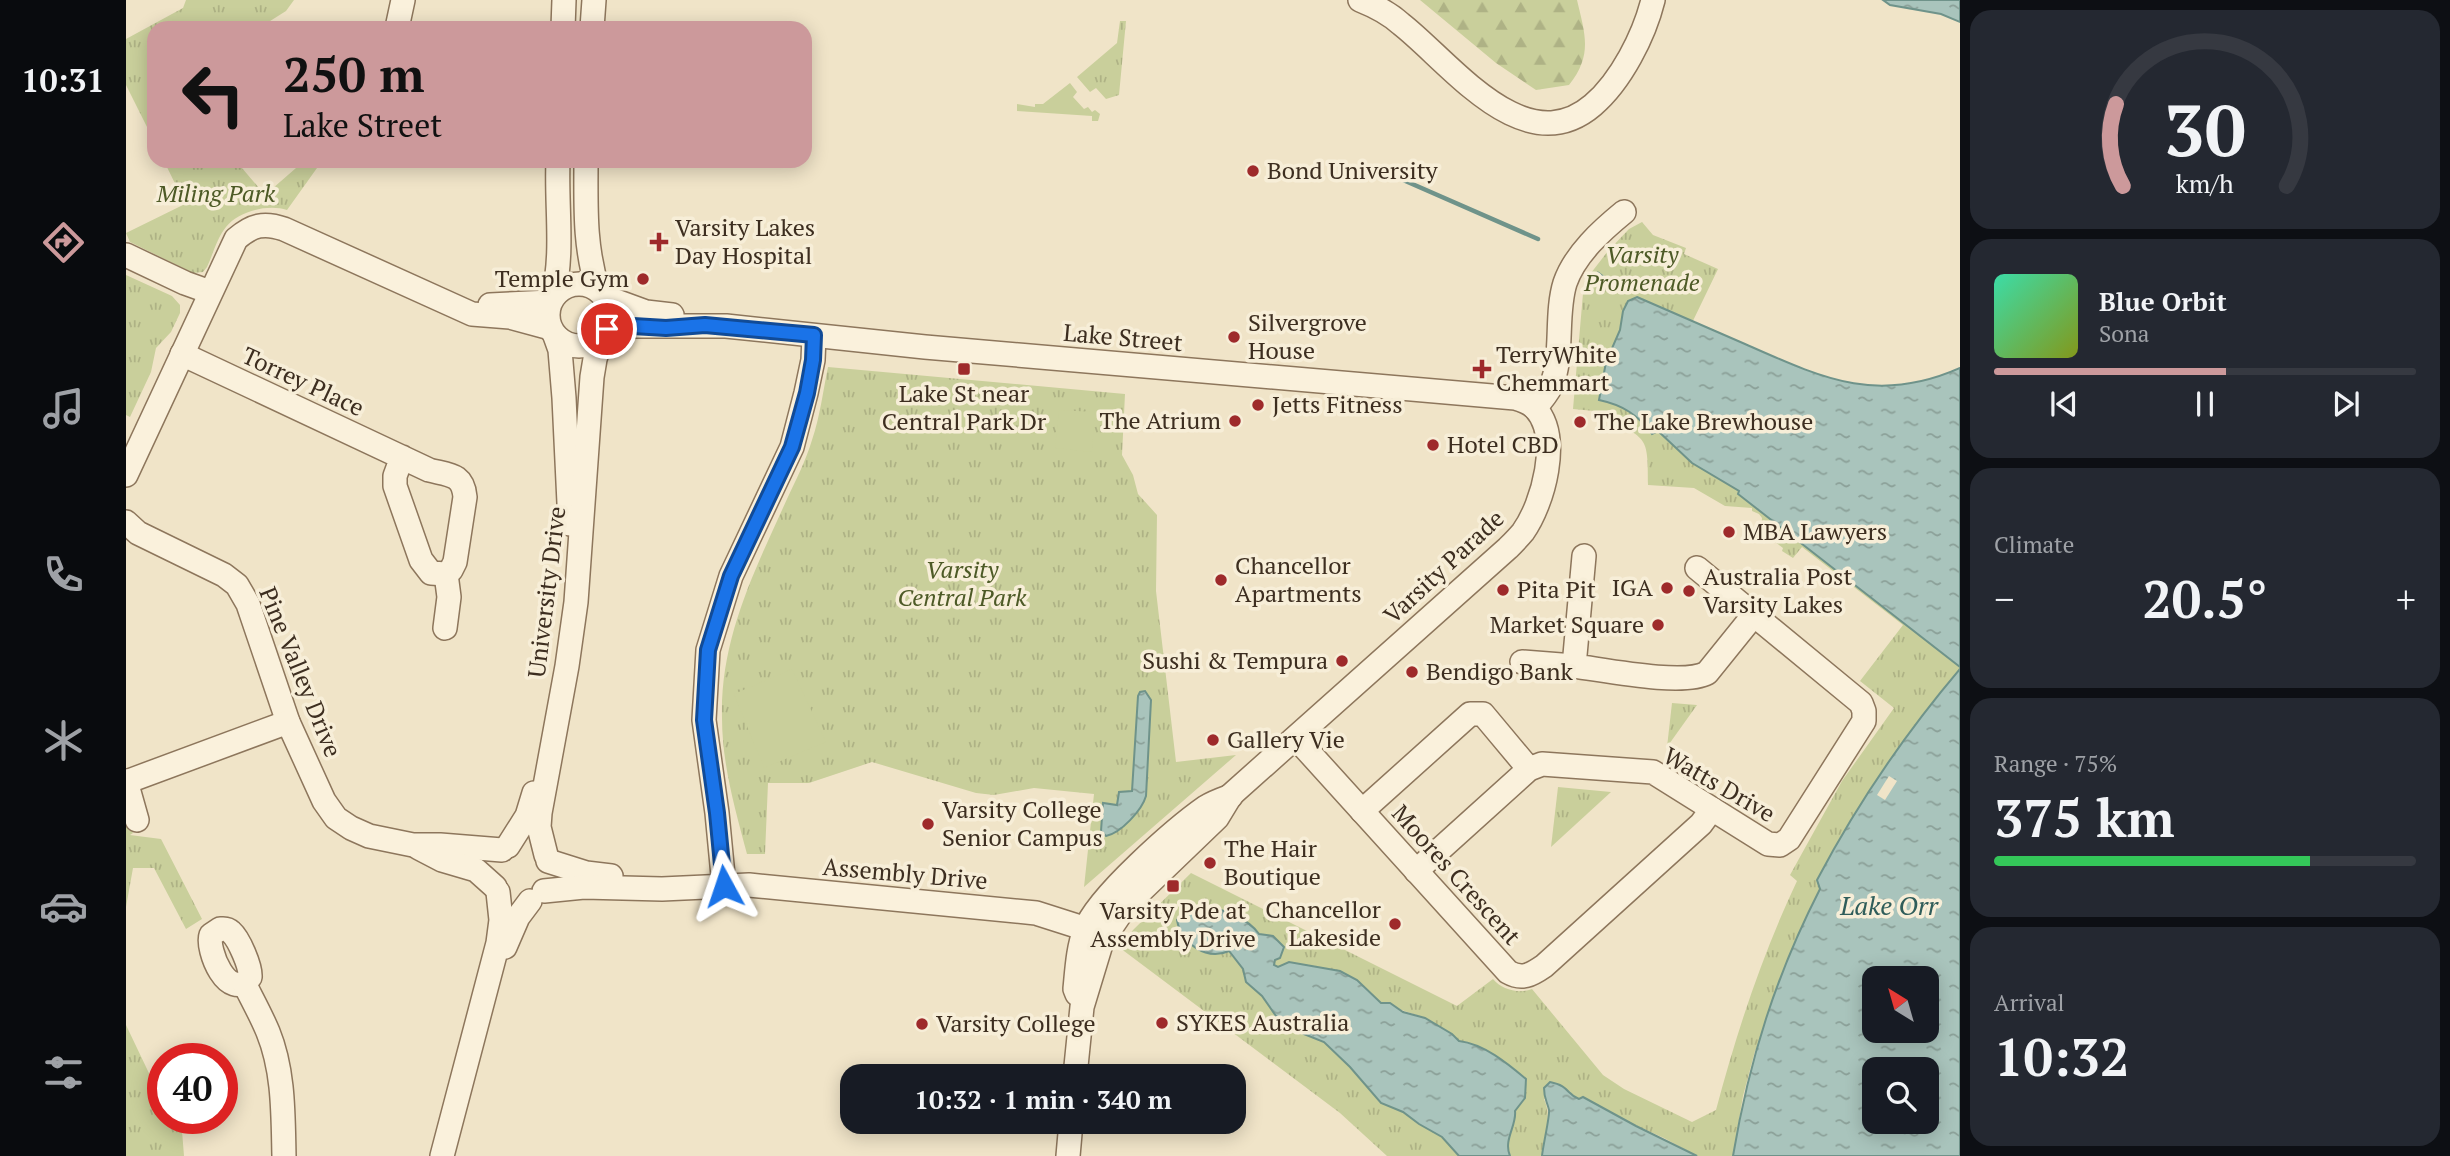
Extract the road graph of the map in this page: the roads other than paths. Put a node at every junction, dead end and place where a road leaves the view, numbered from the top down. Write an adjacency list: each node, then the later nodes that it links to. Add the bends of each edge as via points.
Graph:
1 (403, 0): 6 (street)
2 (564, 0): 7 (street)
3 (594, 0): 8 (street)
4 (1360, 0): 5 (street, via 1399,22 1492,102 1536,123 1586,111 1608,92 1647,25)
5 (1653, 0)
6 (398, 21)
7 (562, 21)
8 (592, 21)
9 (558, 168): 15 (street, via 559,257)
10 (586, 168): 14 (street, via 588,257)
11 (1624, 212): 22 (street, via 1587,249 1566,280 1553,379)
12 (126, 255): 13 (street)
13 (209, 292): 16 (street, via 236,239 259,224 284,229); 21 (street)
14 (601, 293): 15 (street, via 579,283 559,290); 17 (street, Lake Street, via 646,312); 19 (street, via 610,313)
15 (551, 299): 16 (street, via 488,305); 18 (street, via 547,310)
16 (445, 302): 18 (street, via 472,314 509,317)
17 (705, 325): 19 (street, Lake Street, via 633,326); 20 (street, Lake Street)
18 (552, 332): 19 (street, via 579,346); 41 (street, University Drive, via 559,350 567,431 571,564 533,799)
19 (605, 332): 42 (street, University Drive, via 592,377 571,636 540,813)
20 (814, 335): 22 (street, Lake Street, via 1515,398); 44 (street, via 807,393 792,447 731,576 708,650 704,720)
21 (182, 354): 23 (street, Torrey Place); 24 (street)
22 (1535, 408): 34 (street, Varsity Parade, via 1545,426 1549,454 1542,492 1523,532)
23 (402, 457): 28 (street, via 395,486 421,560 431,573); 28 (street, Torrey Place, via 457,478 464,486 456,562)
24 (126, 475)
25 (126, 522): 33 (street, Pine Valley Drive, via 138,533 237,585 248,604)
26 (1584, 556): 32 (street)
27 (1697, 568): 29 (street, Watts Drive)
28 (446, 574): 30 (street, Torrey Place)
29 (1753, 616): 32 (street, via 1699,678); 37 (street, Watts Drive, via 1861,703 1864,721 1789,839 1780,845 1768,844)
30 (445, 628)
31 (1522, 662): 32 (street)
32 (1574, 666)
33 (288, 722): 36 (street); 40 (street, Pine Valley Drive, via 336,818 369,836)
34 (1296, 738): 38 (street, Moores Crescent); 48 (street, Varsity Parade, via 1231,796 1208,806 1140,864 1100,904)
35 (1529, 769): 37 (street, Watts Drive, via 1542,764 1653,772); 38 (street, via 1483,715 1470,714); 43 (street)
36 (126, 782): 39 (street)
37 (1712, 809): 43 (street, Moores Crescent, via 1580,934 1524,977 1508,972)
38 (1362, 811): 43 (street, Moores Crescent)
39 (137, 820)
40 (413, 845): 41 (street, Pine Valley Drive); 46 (street, Pine Valley Drive, via 476,870)
41 (505, 848): 42 (street, via 524,843 540,849); 46 (street, via 492,867)
42 (547, 858): 45 (street, Assembly Drive, via 586,873 662,879); 47 (street, via 551,877)
43 (1416, 871)
44 (724, 886): 45 (street, Assembly Drive); 48 (street, Assembly Drive, via 1036,913)
45 (697, 887): 47 (street, Assembly Drive, via 584,887)
46 (497, 890): 47 (street, via 513,901); 53 (street, via 498,943)
47 (537, 896): 54 (street, via 518,917 504,949)
48 (1095, 932): 50 (street, Varsity Parade, via 1075,989 1082,1007)
49 (244, 983): 52 (street, via 277,1063)
50 (1076, 1064)
51 (1070, 1134): 55 (street)
52 (284, 1156)
53 (442, 1156)
54 (450, 1156)
55 (1068, 1156)

